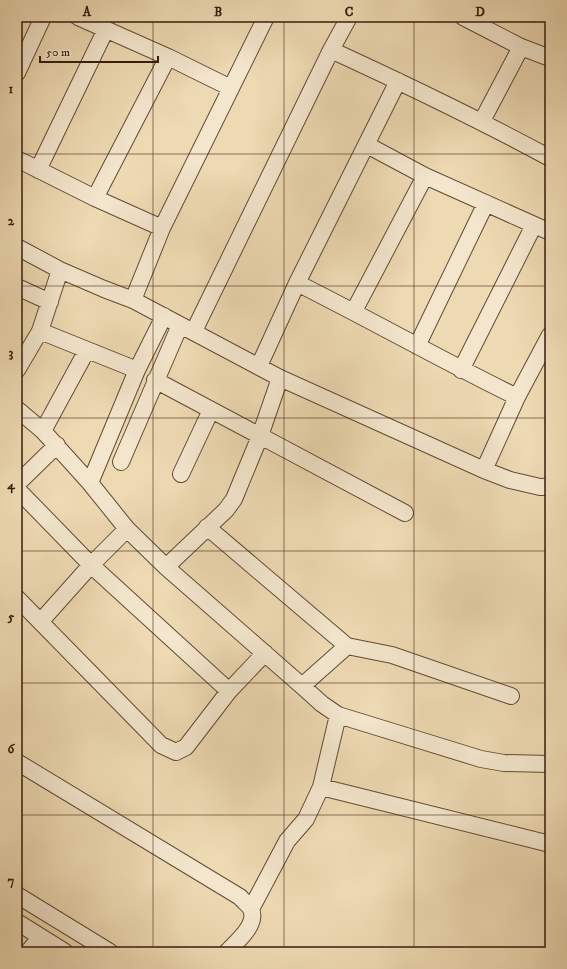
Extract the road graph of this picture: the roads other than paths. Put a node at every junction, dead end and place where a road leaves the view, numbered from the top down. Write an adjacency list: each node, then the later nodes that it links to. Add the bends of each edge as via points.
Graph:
1 (43, 17): 11 (street)
2 (78, 17): 6 (street)
3 (266, 17): 13 (street)
4 (349, 17): 8 (street)
5 (464, 17): 7 (street)
6 (106, 29): 9 (street); 18 (street)
7 (521, 47): 10 (street); 14 (street)
8 (331, 50): 12 (street); 33 (street)
9 (168, 57): 13 (street); 20 (street)
10 (550, 58)
11 (17, 73)
12 (398, 81): 14 (street); 15 (street)
13 (231, 88): 23 (street)
14 (482, 122): 16 (street)
15 (367, 145): 19 (street); 27 (street)
16 (550, 158)
17 (17, 159): 18 (street)
18 (38, 170): 20 (street)
19 (425, 176): 21 (street); 31 (street)
20 (95, 198): 23 (street)
21 (486, 204): 22 (street); 36 (street)
22 (534, 224): 24 (street); 41 (street)
23 (162, 228): 29 (street)
24 (550, 232)
25 (17, 247): 26 (street)
26 (60, 270): 29 (street); 30 (street)
27 (297, 283): 31 (street); 38 (street)
28 (17, 287): 30 (street)
29 (133, 300): 32 (street)
30 (50, 302): 34 (street)
31 (354, 311): 36 (street)
32 (164, 316): 33 (street); 40 (street)
33 (187, 328): 38 (street); 43 (street)
34 (40, 331): 37 (street); 39 (street)
35 (550, 335): 44 (street)
36 (417, 346): 41 (street)
37 (87, 350): 40 (street); 47 (street)
38 (259, 366): 42 (street)
39 (17, 370)
40 (137, 370): 53 (street)
41 (461, 370): 44 (street)
42 (280, 378): 48 (street); 51 (street)
43 (155, 380): 46 (street); 50 (street)
44 (517, 397): 51 (street)
45 (17, 409): 47 (street)
46 (211, 410): 48 (street); 52 (street)
47 (43, 431): 49 (street)
48 (260, 436): 57 (street); 58 (street, via 234,499)
49 (56, 446): 53 (street); 54 (street)
50 (121, 462)
51 (484, 470): 55 (street, via 510,480 540,487)
52 (181, 474)
53 (90, 483): 59 (street)
54 (17, 484)
55 (550, 485)
56 (17, 489): 60 (street)
57 (405, 514)
58 (207, 528): 61 (street); 64 (street)
59 (127, 529): 60 (street); 61 (street)
60 (91, 566): 63 (street); 67 (street)
61 (166, 566): 65 (street)
62 (17, 598): 63 (street)
63 (40, 621): 67 (street, via 168,750 176,752 186,747)
64 (347, 646): 66 (street); 68 (street, via 392,655)
65 (265, 653): 66 (street); 67 (street)
66 (306, 689): 69 (street)
67 (228, 691)
68 (511, 696)
69 (338, 715): 71 (street, via 481,759 504,763); 72 (street)
70 (17, 762): 75 (street, via 240,897)
71 (550, 764)
72 (321, 787): 73 (street); 75 (street, via 306,819 286,841)
73 (550, 844)
74 (17, 895): 80 (street)
75 (251, 909): 81 (street, via 253,919 248,928)
76 (17, 922): 77 (street)
77 (41, 938): 78 (street); 79 (street)
78 (28, 952)
79 (65, 952)
80 (110, 952)
81 (227, 952)

